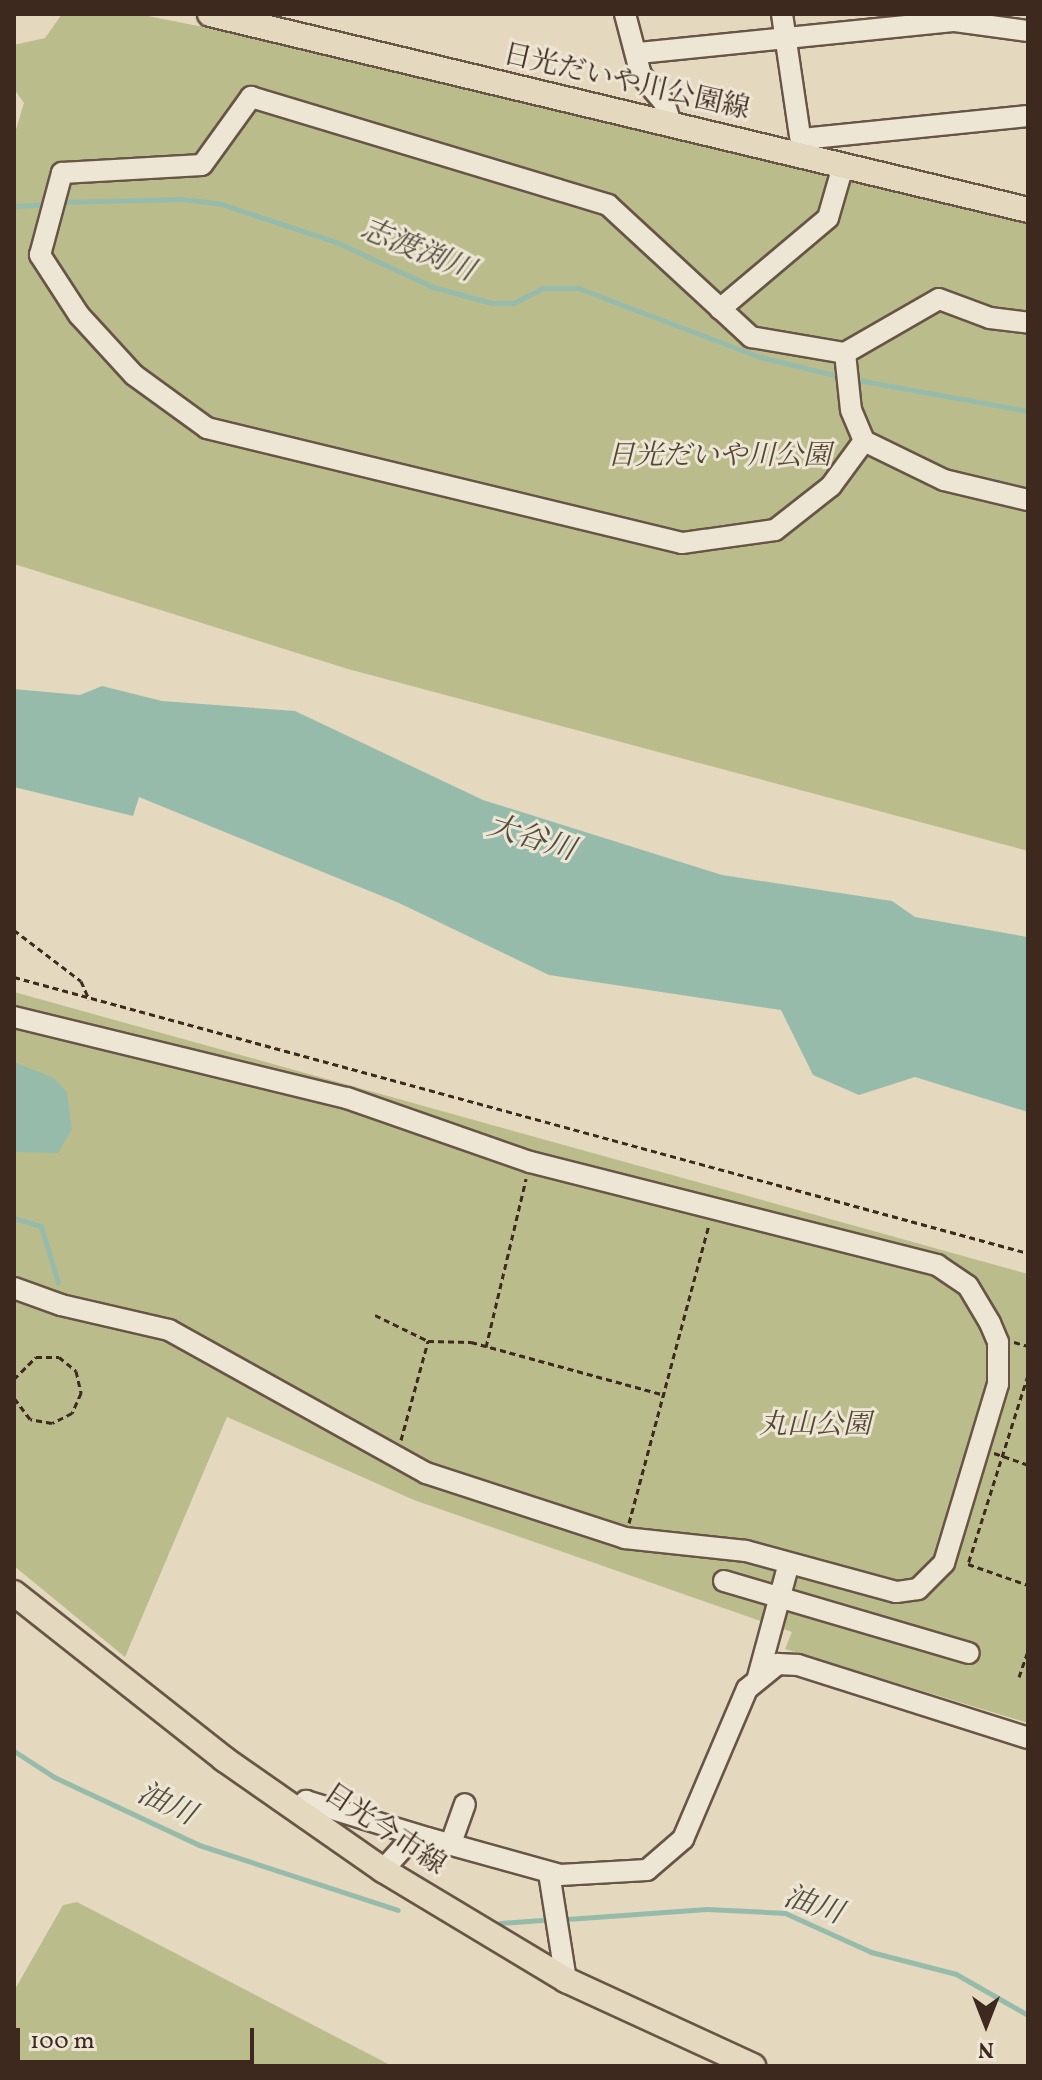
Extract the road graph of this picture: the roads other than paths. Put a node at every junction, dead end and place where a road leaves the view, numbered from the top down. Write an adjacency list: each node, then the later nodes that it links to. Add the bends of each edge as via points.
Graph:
1 (210, 14): 9 (main road, 日光だいや川公園線)
2 (625, 14): 7 (street)
3 (782, 14): 6 (street)
4 (902, 20): 5 (street); 6 (street)
5 (1028, 31)
6 (785, 40): 7 (street); 10 (street)
7 (639, 53): 9 (street, via 641,75 664,102)
8 (1028, 116): 10 (street, via 812,138)
9 (671, 124): 10 (main road, 日光だいや川公園線)
10 (803, 156): 11 (main road, 日光だいや川公園線)
11 (843, 166): 12 (main road, 日光だいや川公園線); 13 (street, via 828,218)
12 (1028, 210)
13 (720, 309): 15 (street, via 751,337); 16 (street, via 608,205 251,97 202,165 62,173 40,255 79,315 134,375 207,428 682,543 775,530 831,486)
14 (1028, 323): 15 (street, via 990,318 939,299)
15 (845, 353): 16 (street, via 851,410)
16 (864, 441): 17 (street, via 944,480)
17 (1028, 500)
18 (14, 1017): 23 (street, via 347,1098 530,1162 914,1257 957,1276 980,1302 998,1342 998,1384 944,1563 918,1589)
19 (14, 1288): 20 (street, via 61,1305 169,1330 396,1459 625,1538 746,1551)
20 (789, 1563): 22 (street); 23 (street)
21 (724, 1581): 22 (street)
22 (782, 1591): 25 (street); 27 (street)
23 (896, 1592): 25 (street)
24 (14, 1593): 30 (main road, 日光今市線, via 224,1759)
25 (888, 1628): 26 (street)
26 (969, 1653)
27 (758, 1677): 28 (street, via 778,1664 798,1665); 34 (street, via 733,1719 688,1830 667,1857 647,1870 623,1874)
28 (1028, 1738)
29 (465, 1804): 32 (street)
30 (299, 1809): 31 (street, via 306,1801); 33 (main road, 日光今市線)
31 (427, 1838): 32 (street); 33 (street, via 409,1841)
32 (451, 1843): 34 (street)
33 (383, 1870): 35 (main road, 日光今市線)
34 (549, 1873): 35 (street)
35 (566, 1980): 36 (main road, 日光今市線)
36 (753, 2066)

